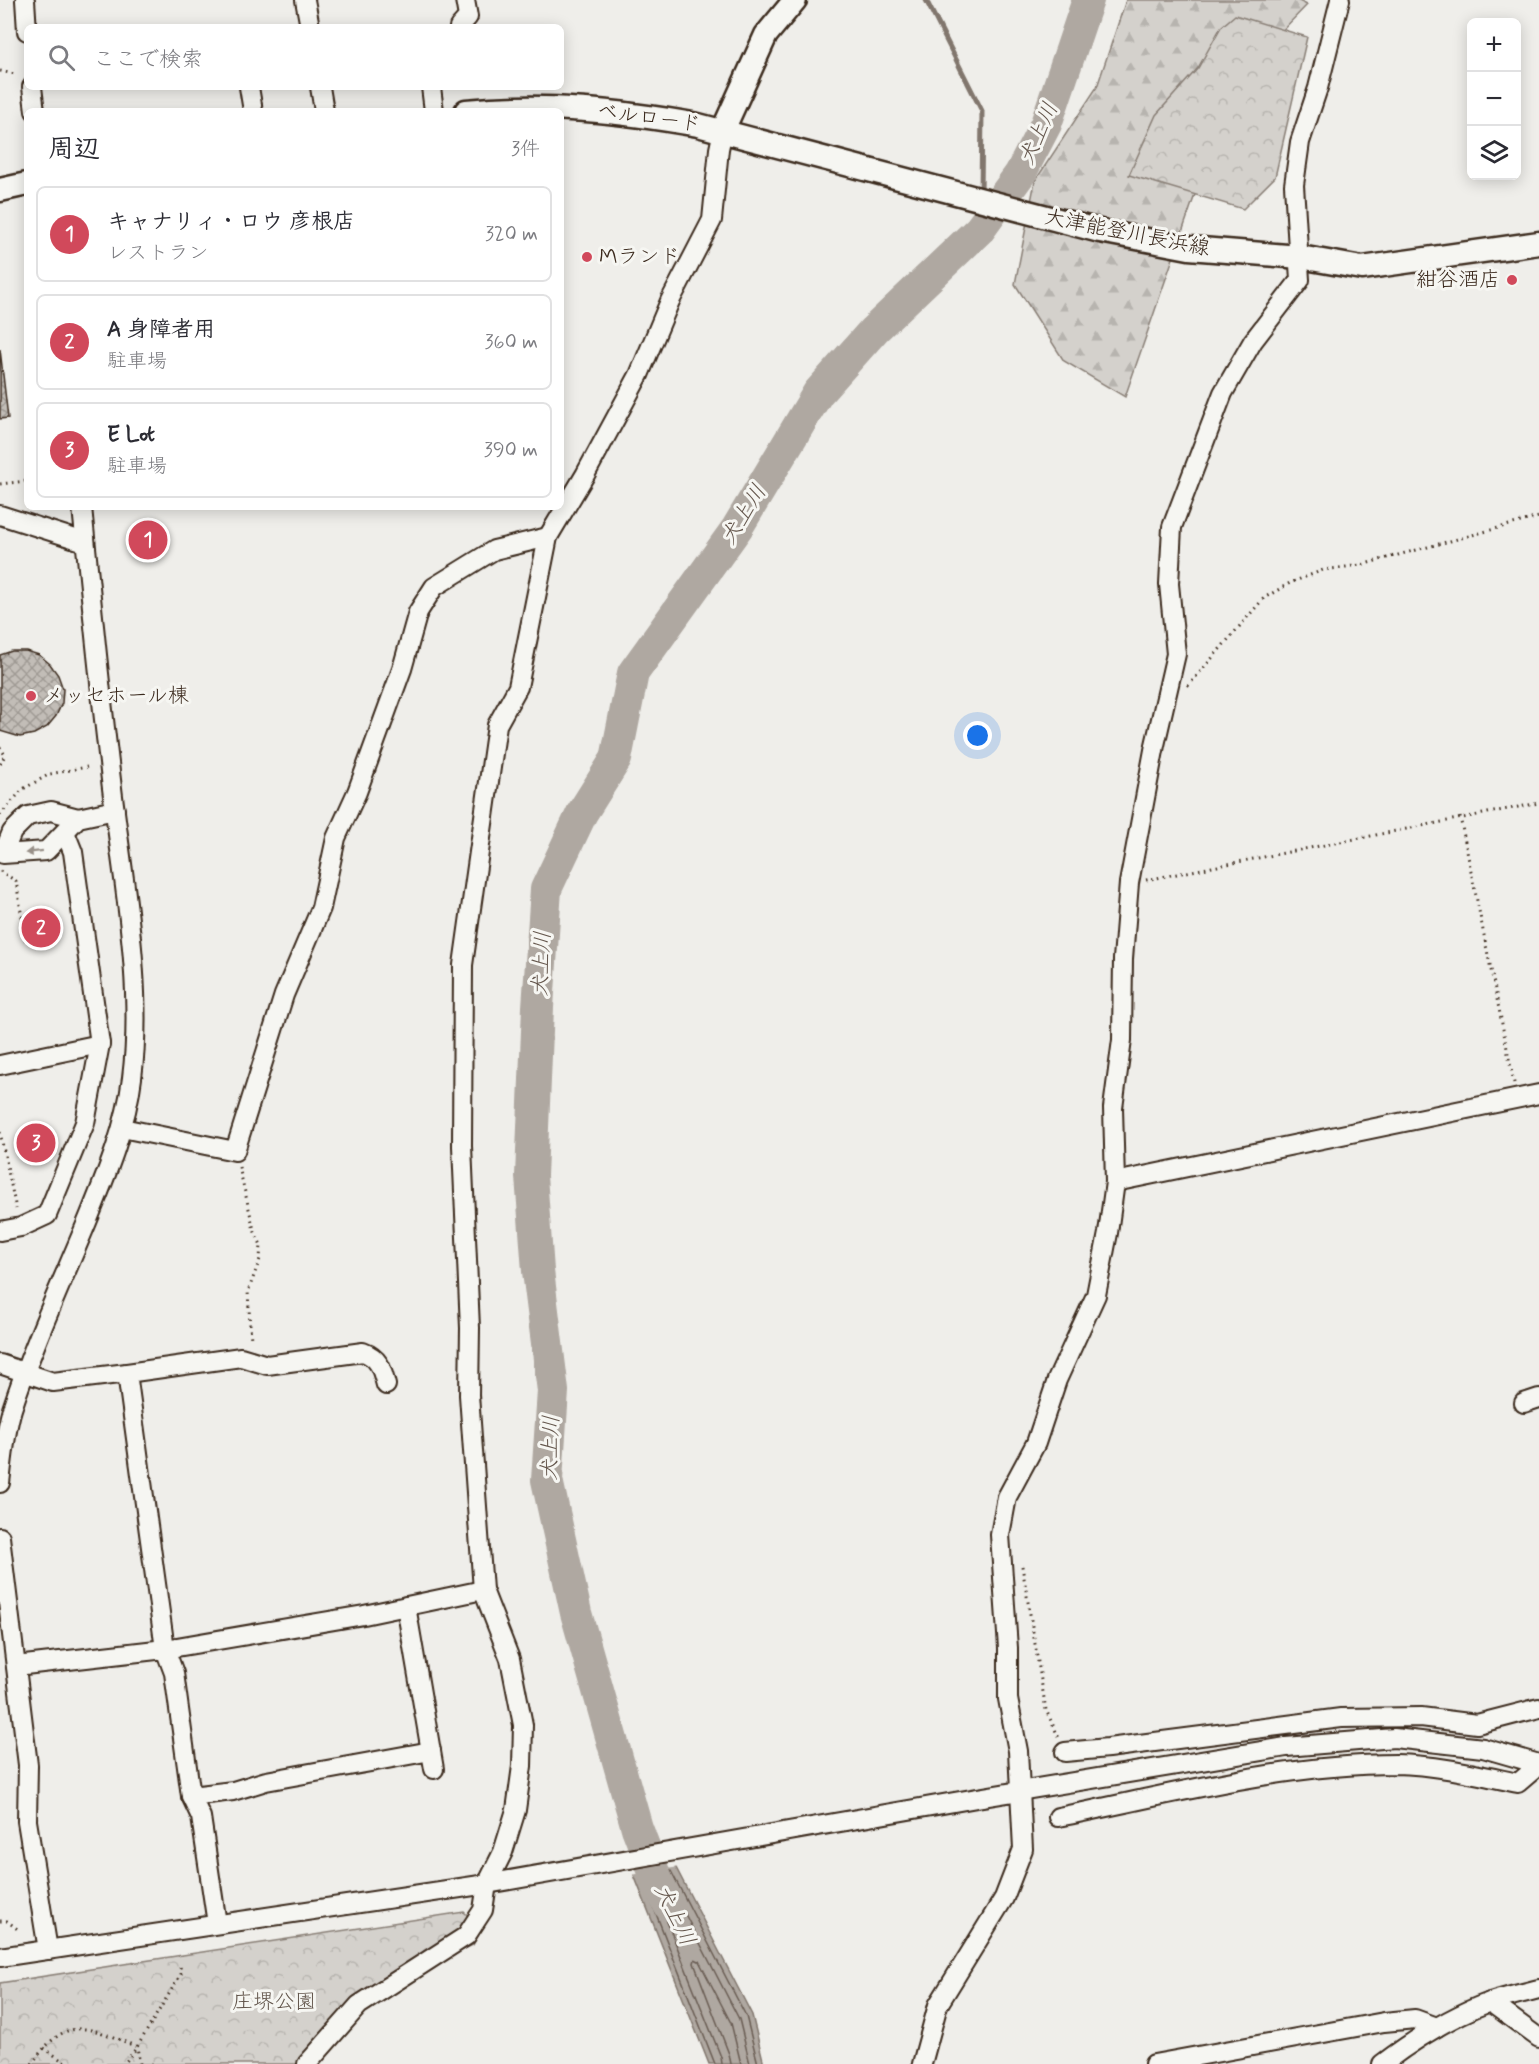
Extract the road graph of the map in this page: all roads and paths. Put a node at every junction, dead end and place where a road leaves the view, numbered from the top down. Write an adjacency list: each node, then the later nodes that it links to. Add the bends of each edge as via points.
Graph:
1 (25, 0): 6 (street)
2 (305, 0): 7 (street)
3 (465, 0): 8 (street, via 468,17)
4 (795, 0): 22 (main road, via 766,35)
5 (1340, 0): 26 (street, via 1300,142)
6 (27, 24)
7 (309, 24)
8 (462, 24)
9 (0, 71): 10 (path)
10 (15, 74)
11 (32, 90): 15 (street)
12 (250, 90): 16 (street)
13 (320, 90): 17 (street)
14 (431, 90): 18 (street)
15 (35, 108)
16 (252, 108)
17 (324, 108)
18 (434, 108)
19 (495, 108): 21 (main road, ベルロード)
20 (564, 108): 22 (main road, ベルロード, via 651,117)
21 (564, 108)
22 (723, 130): 26 (main road, 大津能登川長浜線, via 1100,231 1189,248); 32 (street, via 712,220 670,301 639,375)
23 (24, 185): 24 (main road)
24 (0, 190)
25 (1539, 243): 26 (main road, 大津能登川長浜線, via 1362,268)
26 (1289, 257): 45 (street, via 1300,280 1253,341 1223,393 1172,527 1169,584 1176,654)
27 (24, 481): 28 (path)
28 (0, 484)
29 (81, 510): 33 (street)
30 (0, 515): 33 (street)
31 (1539, 517): 34 (path, via 1361,565 1323,570 1290,583 1264,598)
32 (548, 537): 53 (street, via 494,550 434,587 418,612 402,669 336,838 321,908 284,995); 65 (street, via 518,687 497,725 463,965 462,1146 469,1395)
33 (85, 542): 39 (street)
34 (1187, 687)
35 (0, 747): 36 (path, via 5,755)
36 (0, 765)
37 (87, 767): 40 (path, via 50,774 23,789)
38 (1539, 803): 41 (path)
39 (115, 810): 42 (street); 51 (street, via 135,995 132,1078)
40 (0, 815)
41 (1460, 817): 45 (path); 50 (path)
42 (78, 818): 43 (street); 44 (street, via 51,812 28,816 12,832)
43 (65, 832): 44 (street, one-way to 44, via 46,851); 47 (street, via 73,852)
44 (1, 861): 46 (path, via 3,875 16,881)
45 (1129, 883): 54 (street, via 1122,1040 1113,1108)
46 (26, 941)
47 (100, 1044): 48 (street); 56 (street, via 85,1123 47,1215)
48 (0, 1065)
49 (1539, 1094): 50 (street)
50 (1517, 1097): 54 (street)
51 (122, 1128): 53 (street); 59 (street)
52 (0, 1132): 55 (path)
53 (235, 1151): 57 (path, via 261,1245 248,1292)
54 (1115, 1182): 72 (street, via 1096,1295 1057,1380 1036,1443 1007,1497 1002,1518 1008,1699)
55 (17, 1214)
56 (0, 1231)
57 (253, 1361): 60 (street, via 241,1357); 61 (street, via 267,1365 363,1352 380,1362)
58 (0, 1364): 59 (street)
59 (26, 1372): 60 (street, via 53,1383); 62 (street, via 12,1410)
60 (127, 1373): 67 (street)
61 (386, 1385)
62 (0, 1483)
63 (0, 1537): 68 (street)
64 (1021, 1565): 70 (path, via 1046,1710)
65 (483, 1590): 66 (street); 75 (street, via 510,1659 523,1725 516,1810 503,1852)
66 (406, 1606): 67 (street); 73 (street, via 433,1760 266,1781 233,1791)
67 (165, 1649): 68 (street); 73 (street, via 174,1673)
68 (16, 1666): 79 (street, via 28,1765 27,1821)
69 (1539, 1708): 70 (street, via 1477,1724 1421,1717 1341,1718)
70 (1065, 1752)
71 (1539, 1764): 72 (street, via 1483,1749 1394,1738 1286,1747); 74 (street, via 1518,1783 1399,1764 1327,1766)
72 (1022, 1791): 75 (street); 95 (street, via 1023,1849 1004,1898 938,2005)
73 (191, 1796): 77 (street, via 201,1817)
74 (1058, 1818)
75 (487, 1884): 77 (street); 94 (street, via 483,1910 466,1936 359,2005)
76 (0, 1921): 78 (path, via 7,1921)
77 (217, 1924): 79 (street)
78 (20, 1931)
79 (48, 1950): 80 (street)
80 (0, 1957)
81 (180, 1966): 87 (path, via 181,1974)
82 (1539, 1989): 83 (street)
83 (1491, 2002): 84 (street); 85 (street)
84 (1437, 2027): 88 (street, via 1416,2019 1384,2022); 89 (street)
85 (1539, 2038)
86 (43, 2047): 87 (path, via 69,2029 85,2028); 90 (path); 91 (path)
87 (137, 2047): 92 (path); 93 (path)
88 (1209, 2059): 96 (street)
89 (1394, 2061)
90 (32, 2064)
91 (67, 2064)
92 (124, 2064)
93 (140, 2064)
94 (307, 2064)
95 (922, 2064)
96 (1154, 2064)

